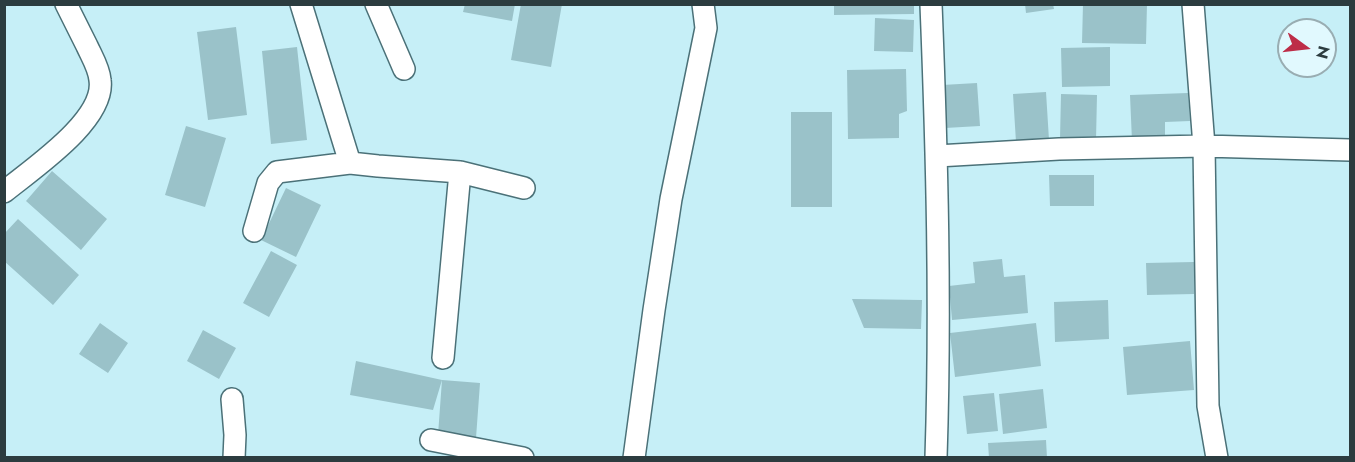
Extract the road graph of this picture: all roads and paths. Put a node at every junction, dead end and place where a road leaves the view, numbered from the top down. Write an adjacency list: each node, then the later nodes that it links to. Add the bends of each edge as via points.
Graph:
1 (66, 4): 14 (street, via 96,66 99,96 73,136)
2 (301, 4): 11 (street)
3 (376, 4): 7 (street)
4 (703, 4): 21 (street, via 706,28 671,199)
5 (931, 4): 10 (street)
6 (1193, 4): 8 (street)
7 (404, 69)
8 (1204, 146): 9 (street); 10 (street); 23 (street, via 1208,406)
9 (1350, 150)
10 (937, 156): 22 (street)
11 (350, 163): 12 (street); 15 (street, via 277,172 268,183)
12 (460, 172): 13 (street); 16 (street)
13 (524, 188)
14 (4, 192)
15 (254, 231)
16 (443, 357)
17 (232, 399): 19 (street)
18 (431, 440): 20 (street)
19 (234, 458)
20 (523, 458)
21 (634, 458)
22 (936, 458)
23 (1217, 458)

